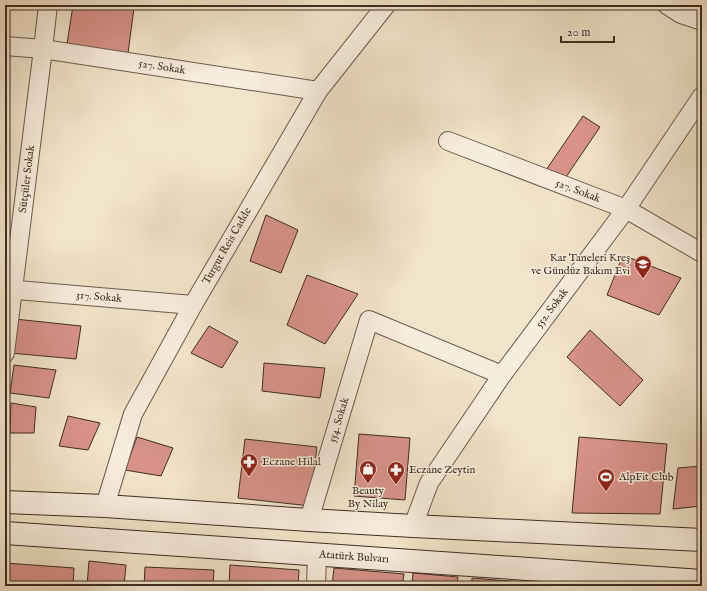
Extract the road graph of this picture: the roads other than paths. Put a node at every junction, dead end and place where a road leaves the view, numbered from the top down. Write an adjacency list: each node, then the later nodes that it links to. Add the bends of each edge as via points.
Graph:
1 (48, 5): 6 (street, Sütçüler Sokak)
2 (386, 5): 7 (street, Turgut Reis Cadde)
3 (667, 5): 4 (street, via 681,14)
4 (702, 21)
5 (5, 46): 6 (street, 527. Sokak)
6 (43, 49): 7 (street, 527. Sokak); 12 (street, Sütçüler Sokak)
7 (318, 91): 13 (street, Turgut Reis Cadde)
8 (702, 96): 10 (street, 552. Sokak)
9 (448, 140): 10 (street, 527. Sokak)
10 (626, 209): 11 (street, 527. Sokak); 15 (street, 552. Sokak)
11 (702, 253)
12 (9, 289): 13 (street, 317. Sokak); 14 (street, Sütçüler Sokak)
13 (193, 305): 17 (street, Turgut Reis Cadde, via 133,414)
14 (5, 353)
15 (502, 375): 18 (street, 554. Sokak, via 369,320); 19 (street, 552. Sokak, via 429,483)
16 (5, 502): 17 (main road)
17 (105, 506): 18 (main road)
18 (309, 520): 19 (main road)
19 (413, 526): 21 (main road)
20 (5, 533): 22 (main road, Atatürk Bulvarı)
21 (702, 540)
22 (317, 554): 23 (main road, Atatürk Bulvarı); 24 (street)
23 (702, 581)
24 (316, 586)

